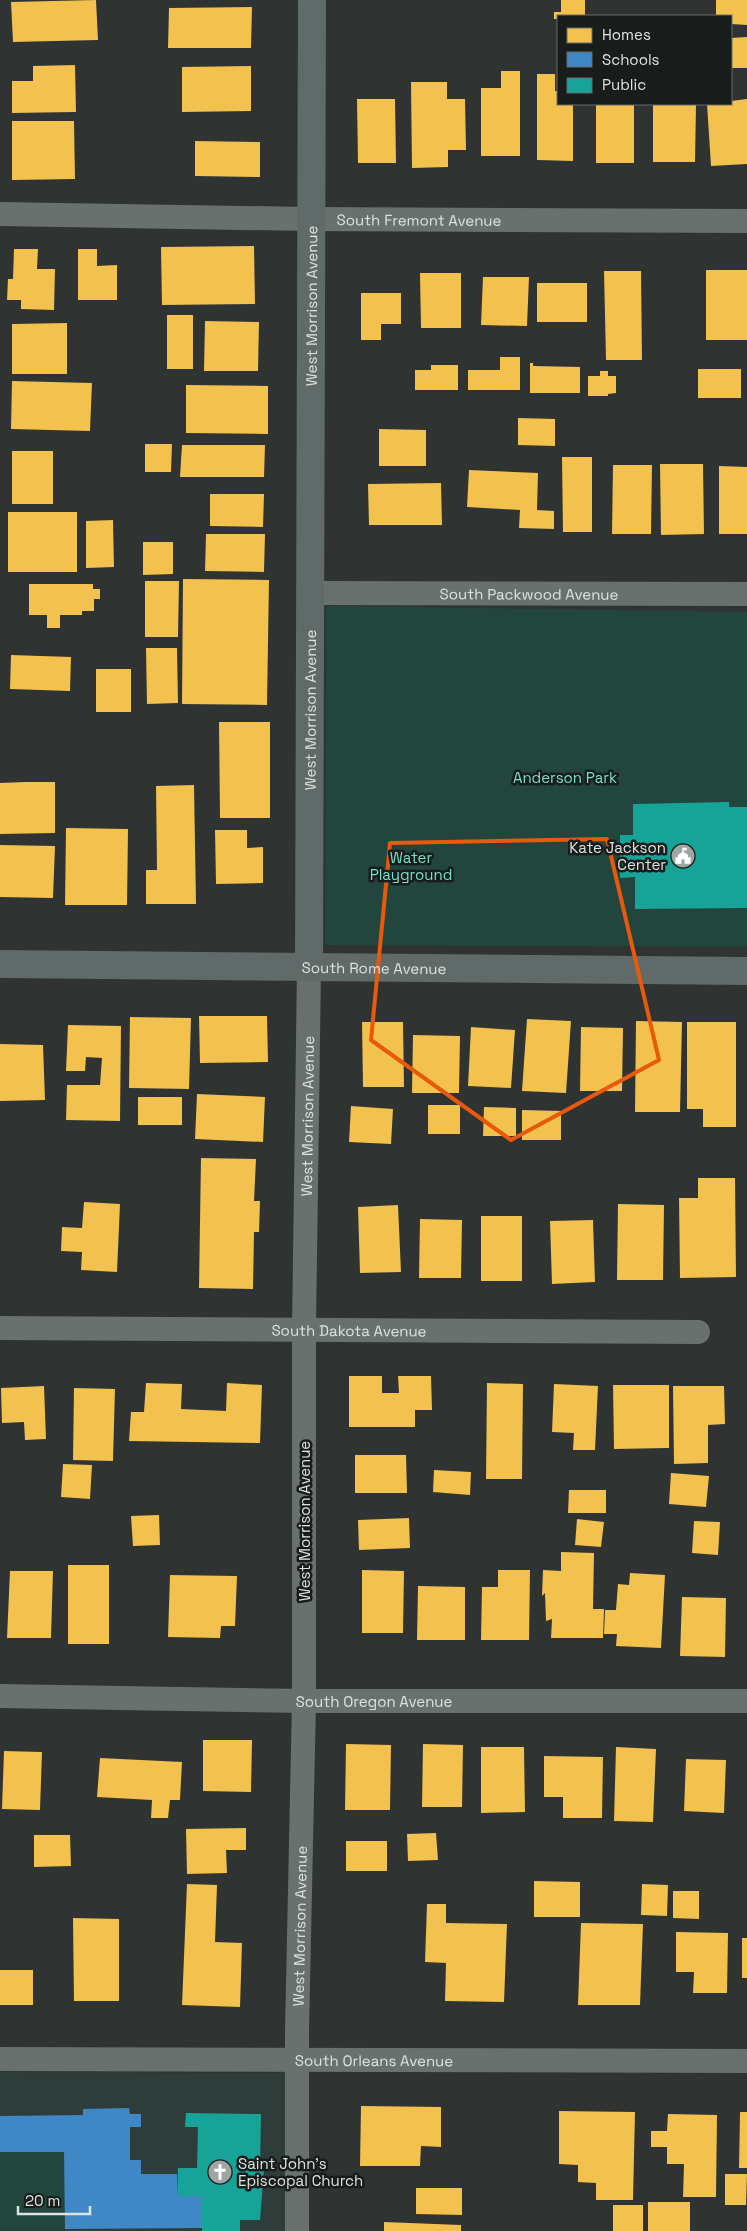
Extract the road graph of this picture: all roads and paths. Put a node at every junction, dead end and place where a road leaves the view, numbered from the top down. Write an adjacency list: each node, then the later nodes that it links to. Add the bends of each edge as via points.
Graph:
1 (312, 0): 3 (street, West Morrison Avenue)
2 (0, 214): 3 (street, South Fremont Avenue)
3 (310, 219): 4 (street, South Fremont Avenue); 5 (street, West Morrison Avenue)
4 (747, 221)
5 (311, 593): 6 (street, South Packwood Avenue); 8 (street, West Morrison Avenue)
6 (747, 594)
7 (0, 964): 8 (street, South Rome Avenue)
8 (309, 968): 9 (street, South Rome Avenue); 11 (street, West Morrison Avenue)
9 (747, 971)
10 (0, 1328): 11 (street, South Dakota Avenue)
11 (304, 1329): 12 (street, South Dakota Avenue); 15 (street, West Morrison Avenue)
12 (698, 1332)
13 (0, 1696): 15 (street, South Oregon Avenue)
14 (747, 1700): 15 (street, South Oregon Avenue)
15 (304, 1701): 17 (street, West Morrison Avenue)
16 (0, 2058): 17 (street, South Orleans Avenue)
17 (297, 2061): 18 (street, South Orleans Avenue); 19 (street, West Morrison Avenue)
18 (747, 2061)
19 (297, 2231)

